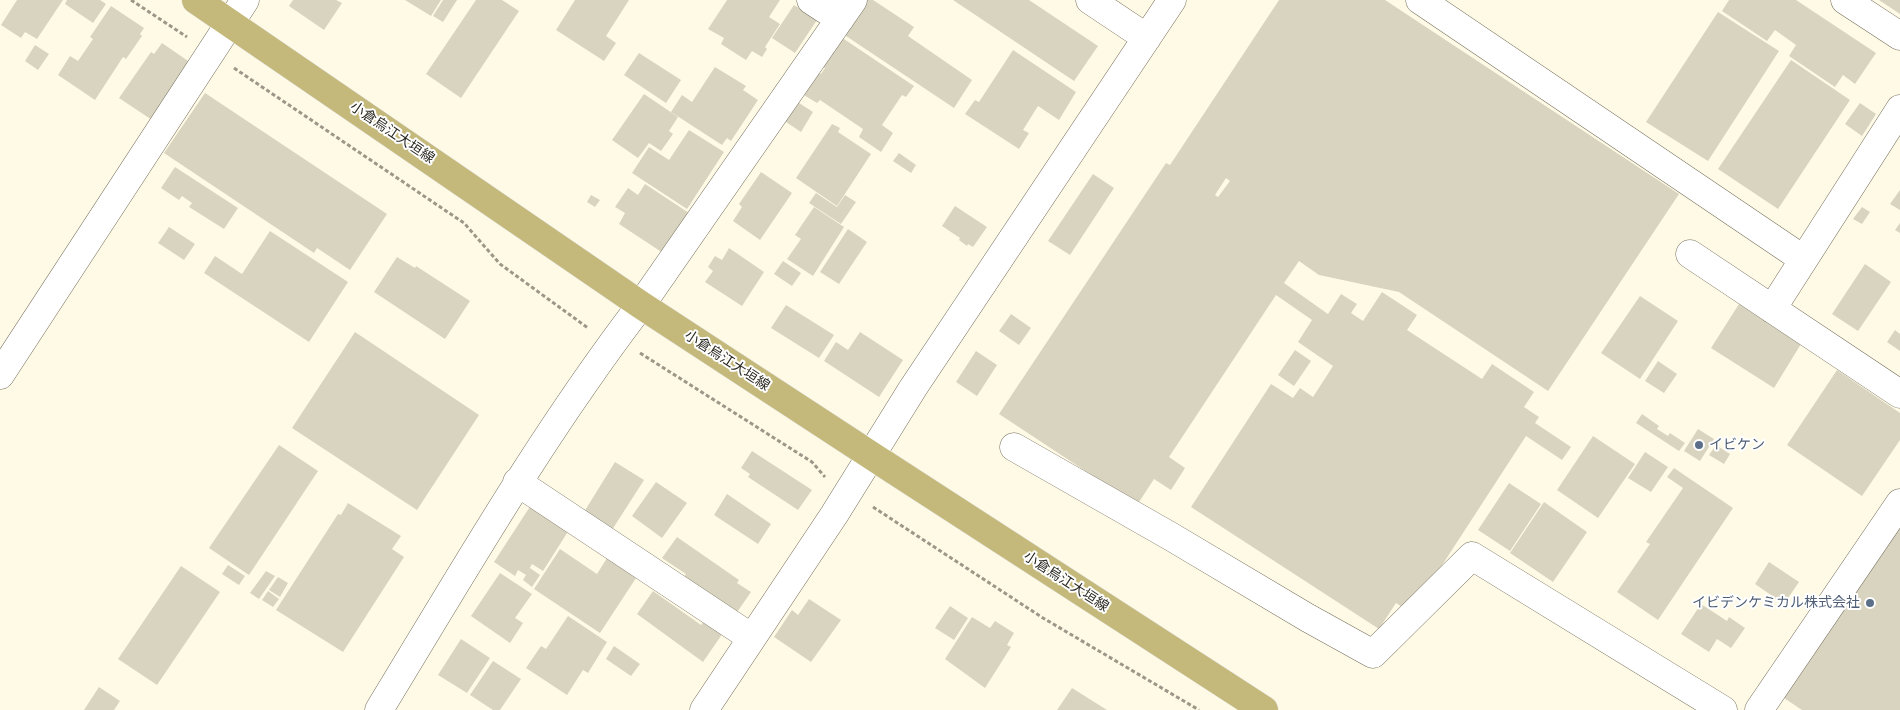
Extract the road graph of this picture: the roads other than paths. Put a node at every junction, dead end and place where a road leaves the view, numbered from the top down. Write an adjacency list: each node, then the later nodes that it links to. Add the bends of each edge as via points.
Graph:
1 (196, 0): 9 (main road, 小倉烏江大垣線)
2 (246, 0): 9 (street)
3 (811, 0): 8 (street)
4 (1090, 0): 11 (street)
5 (1172, 0): 11 (street)
6 (1420, 0): 14 (street)
7 (1845, 0): 10 (street)
8 (847, 9): 15 (street)
9 (230, 22): 15 (main road, 小倉烏江大垣線); 17 (street)
10 (1900, 36)
11 (1147, 38): 20 (street, via 913,388)
12 (1900, 109): 14 (street)
13 (1690, 254): 16 (street)
14 (1803, 259): 16 (street)
15 (641, 304): 20 (main road, 小倉烏江大垣線); 21 (street)
16 (1772, 309): 18 (street)
17 (0, 375)
18 (1900, 394)
19 (1014, 447): 27 (street, via 1374,654 1472,556)
20 (872, 456): 23 (street); 26 (main road, 小倉烏江大垣線)
21 (517, 482): 23 (street); 24 (street)
22 (1900, 503): 28 (street)
23 (752, 638): 25 (street)
24 (379, 710)
25 (704, 710)
26 (1264, 710)
27 (1723, 710)
28 (1759, 710)

